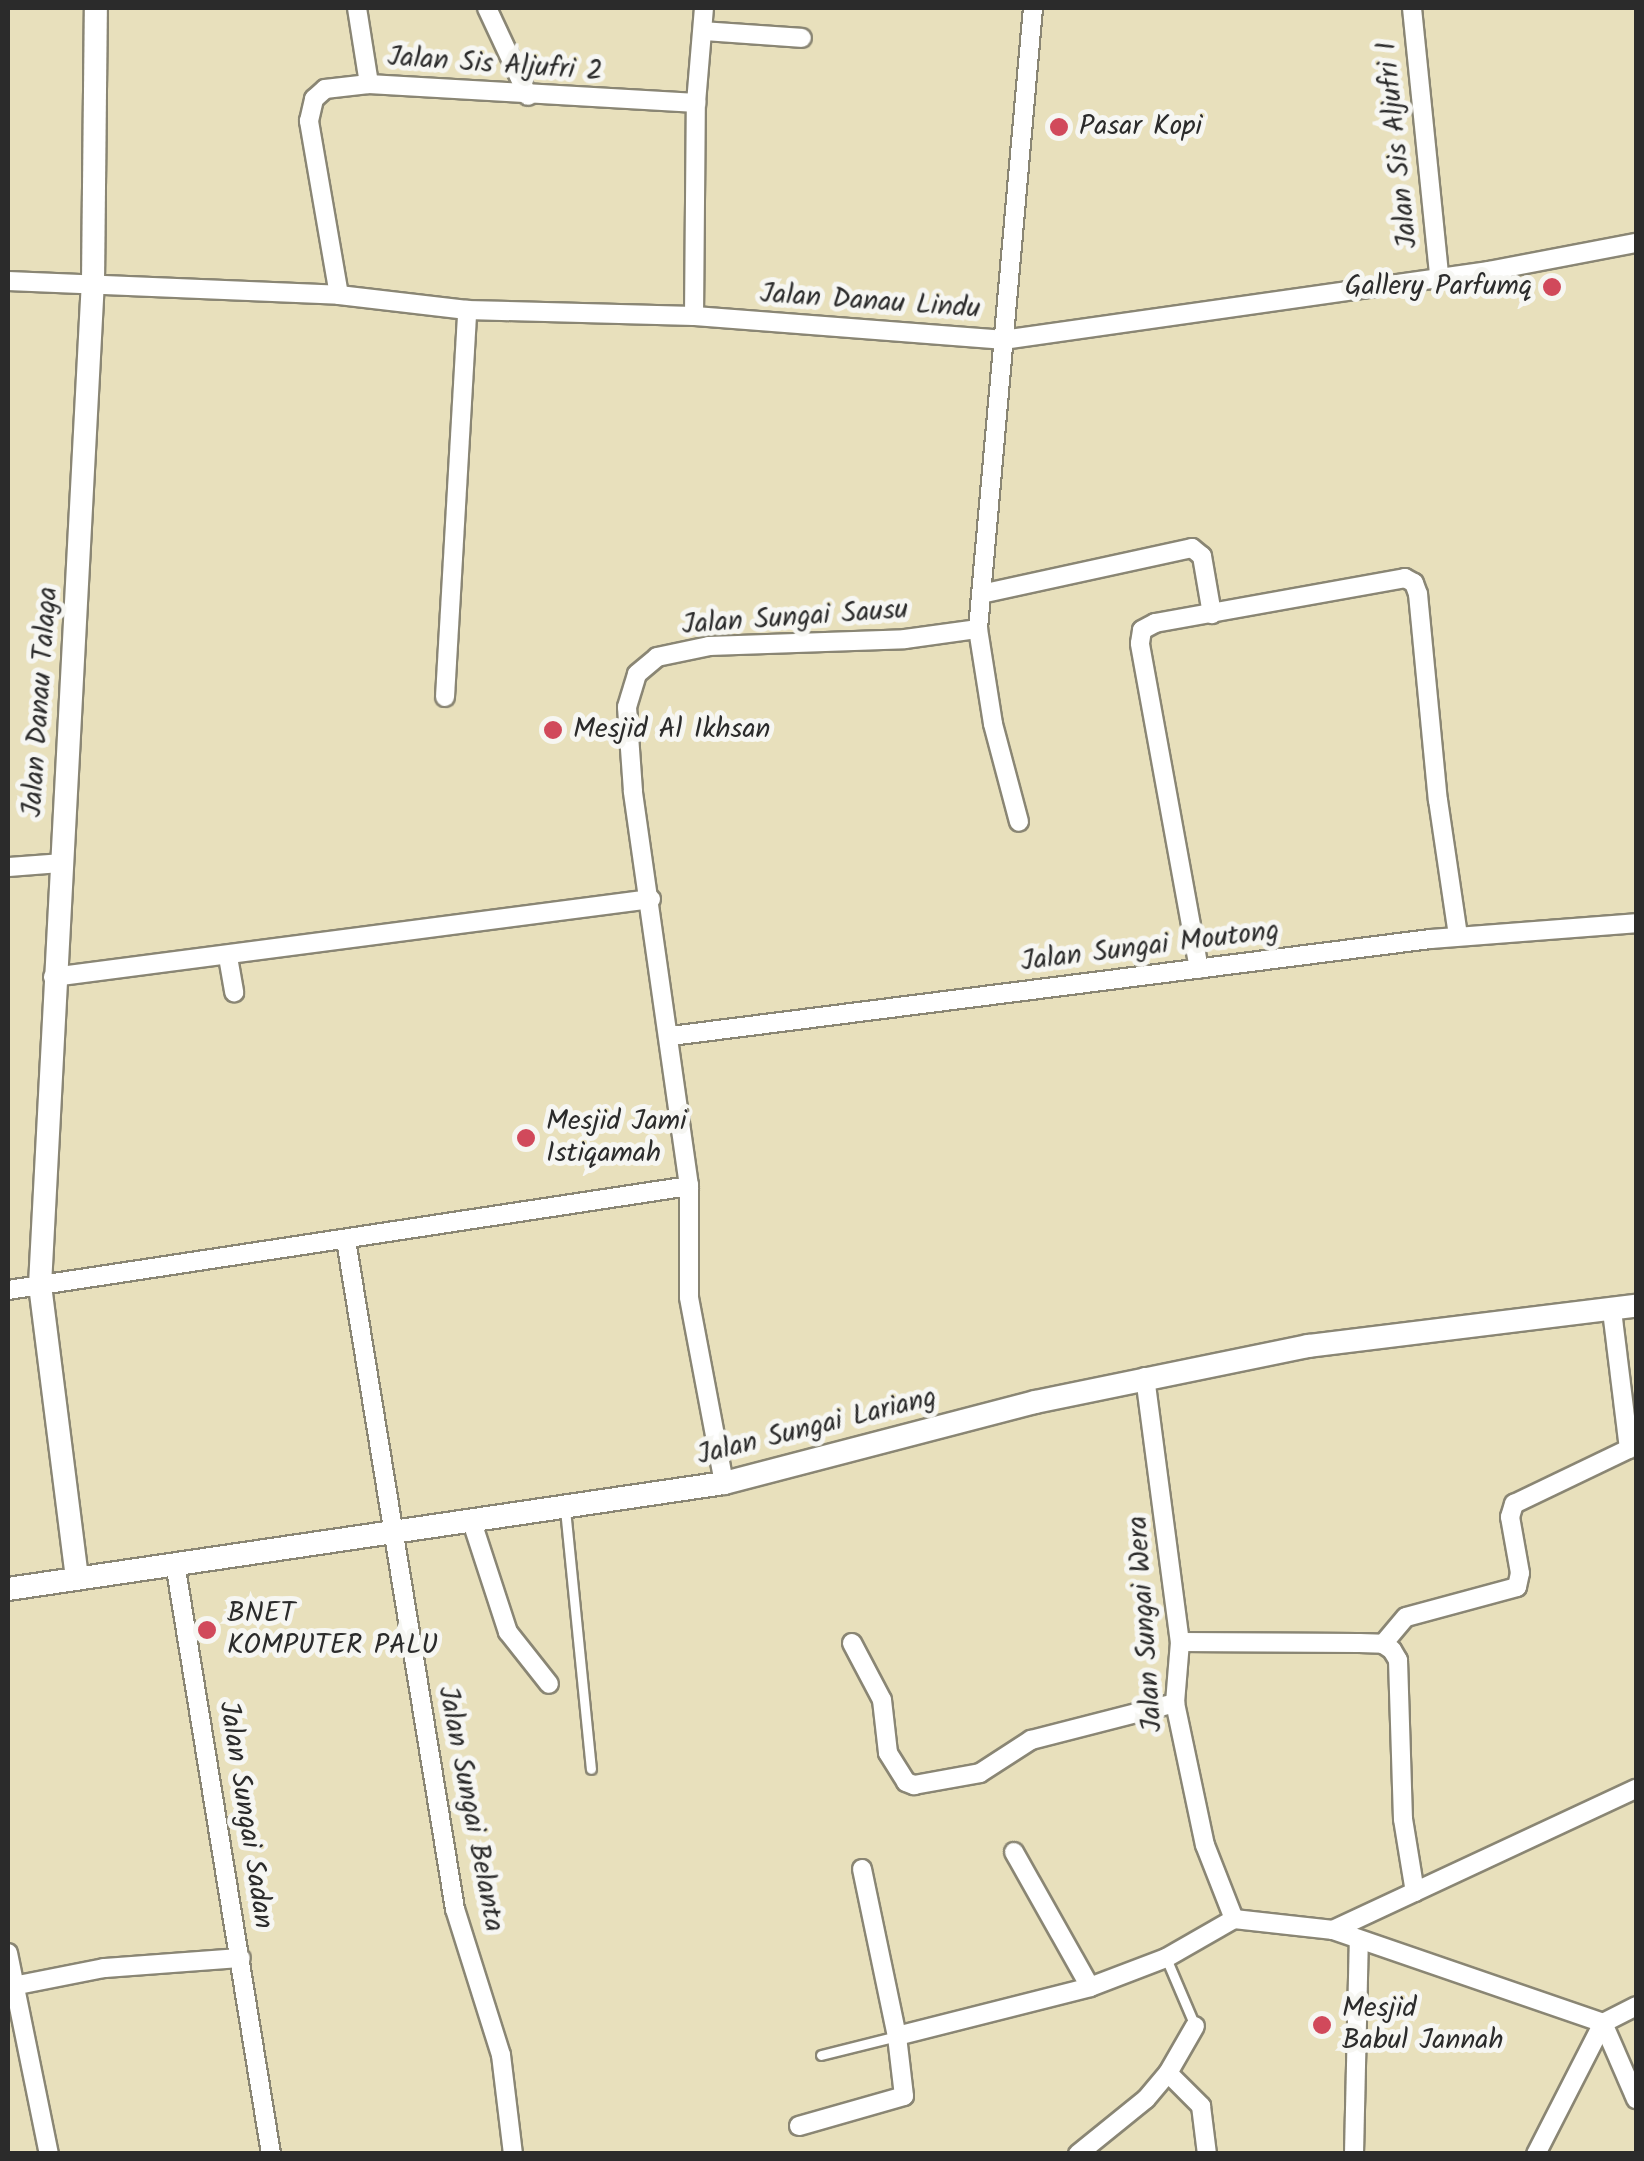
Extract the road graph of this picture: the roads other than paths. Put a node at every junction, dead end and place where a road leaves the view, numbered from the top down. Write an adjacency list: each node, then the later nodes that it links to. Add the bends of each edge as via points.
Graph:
1 (96, 8): 15 (street, Jalan Danau Talaga)
2 (356, 8): 9 (street, Jalan Sis Aljufri 2)
3 (487, 8): 10 (street)
4 (704, 8): 7 (street)
5 (1033, 8): 19 (street)
6 (1412, 8): 13 (street, Jalan Sis Aljufri I)
7 (704, 31): 8 (street); 11 (street)
8 (802, 38)
9 (368, 84): 10 (street, Jalan Sis Aljufri 2); 16 (street, via 325,89 309,121)
10 (528, 96): 11 (street, Jalan Sis Aljufri 2)
11 (696, 103): 18 (street)
12 (1636, 243): 13 (street, Jalan Danau Lindu)
13 (1439, 276): 19 (street, Jalan Danau Lindu)
14 (8, 281): 15 (street, Jalan Danau Lindu)
15 (93, 282): 16 (street, Jalan Danau Lindu); 25 (street, Jalan Danau Talaga)
16 (339, 296): 17 (street, Jalan Danau Lindu)
17 (468, 310): 18 (street, Jalan Danau Lindu); 23 (street)
18 (694, 316): 19 (street, Jalan Danau Lindu)
19 (1003, 340): 20 (street)
20 (982, 594): 21 (street, via 1185,548 1202,556); 22 (street)
21 (1212, 614): 29 (street, via 1405,578 1414,583); 31 (street, via 1155,624 1140,635)
22 (978, 628): 24 (street, via 993,724); 27 (street, Jalan Sungai Sausu, via 905,639 709,646 657,658 637,674 628,707 633,791)
23 (445, 698)
24 (1019, 822)
25 (61, 863): 26 (street); 32 (street, Jalan Danau Talaga)
26 (8, 867)
27 (651, 899): 30 (street); 34 (street, Jalan Sungai Sausu)
28 (1636, 922): 29 (street, Jalan Sungai Moutong)
29 (1458, 936): 31 (street, Jalan Sungai Moutong)
30 (228, 957): 32 (street); 33 (street)
31 (1199, 969): 34 (street, Jalan Sungai Moutong)
32 (53, 976): 37 (street, Jalan Danau Talaga)
33 (234, 992)
34 (671, 1036): 35 (street, Jalan Sungai Sausu)
35 (689, 1186): 36 (street); 42 (street, Jalan Sungai Sausu, via 689,1297)
36 (346, 1240): 37 (street); 45 (street, Jalan Sungai Belanta)
37 (40, 1285): 38 (street); 47 (street, Jalan Danau Talaga)
38 (8, 1290)
39 (1636, 1306): 40 (street, Jalan Sungai Lariang)
40 (1612, 1310): 41 (street, Jalan Sungai Lariang, via 1308,1346); 51 (street, via 1628,1449 1514,1504 1518,1588 1406,1617)
41 (1145, 1377): 42 (street, Jalan Sungai Lariang); 49 (street, Jalan Sungai Wera)
42 (724, 1484): 43 (street, Jalan Sungai Lariang)
43 (565, 1509): 44 (street, Jalan Sungai Lariang); 54 (lane)
44 (472, 1522): 45 (street, Jalan Sungai Lariang); 52 (street, via 508,1632)
45 (395, 1531): 46 (street, Jalan Sungai Lariang); 77 (street, Jalan Sungai Belanta, via 455,1908 500,2055)
46 (174, 1563): 47 (street, Jalan Sungai Lariang); 63 (street, Jalan Sungai Sadan)
47 (77, 1578): 48 (street, Jalan Sungai Lariang)
48 (8, 1589)
49 (1180, 1642): 51 (street); 53 (street, Jalan Sungai Wera)
50 (852, 1643): 53 (street, via 882,1700 888,1753 914,1785 980,1773 1031,1740)
51 (1384, 1644): 58 (street, via 1398,1660 1403,1819)
52 (549, 1684)
53 (1175, 1704): 59 (street, Jalan Sungai Wera, via 1205,1845)
54 (591, 1769)
55 (1636, 1790): 58 (street)
56 (1014, 1852): 66 (street)
57 (862, 1869): 70 (street)
58 (1415, 1892): 60 (street)
59 (1234, 1919): 60 (street); 64 (street)
60 (1333, 1930): 61 (street)
61 (1359, 1942): 68 (street); 80 (street)
62 (8, 1953): 65 (street)
63 (241, 1958): 65 (street, Jalan Sungai Sadan, via 104,1968); 76 (street, Jalan Sungai Sadan)
64 (1166, 1958): 66 (street); 69 (lane)
65 (11, 1987): 75 (street)
66 (1090, 1987): 70 (street)
67 (1636, 2006): 68 (street)
68 (1604, 2023): 73 (street); 81 (street)
69 (1195, 2026): 72 (street)
70 (897, 2036): 71 (lane); 74 (street, via 904,2096)
71 (821, 2054)
72 (1168, 2072): 78 (street); 79 (street, via 1201,2106)
73 (1636, 2099)
74 (799, 2126)
75 (49, 2154)
76 (270, 2154)
77 (513, 2154)
78 (1078, 2154)
79 (1207, 2154)
80 (1354, 2154)
81 (1536, 2154)

